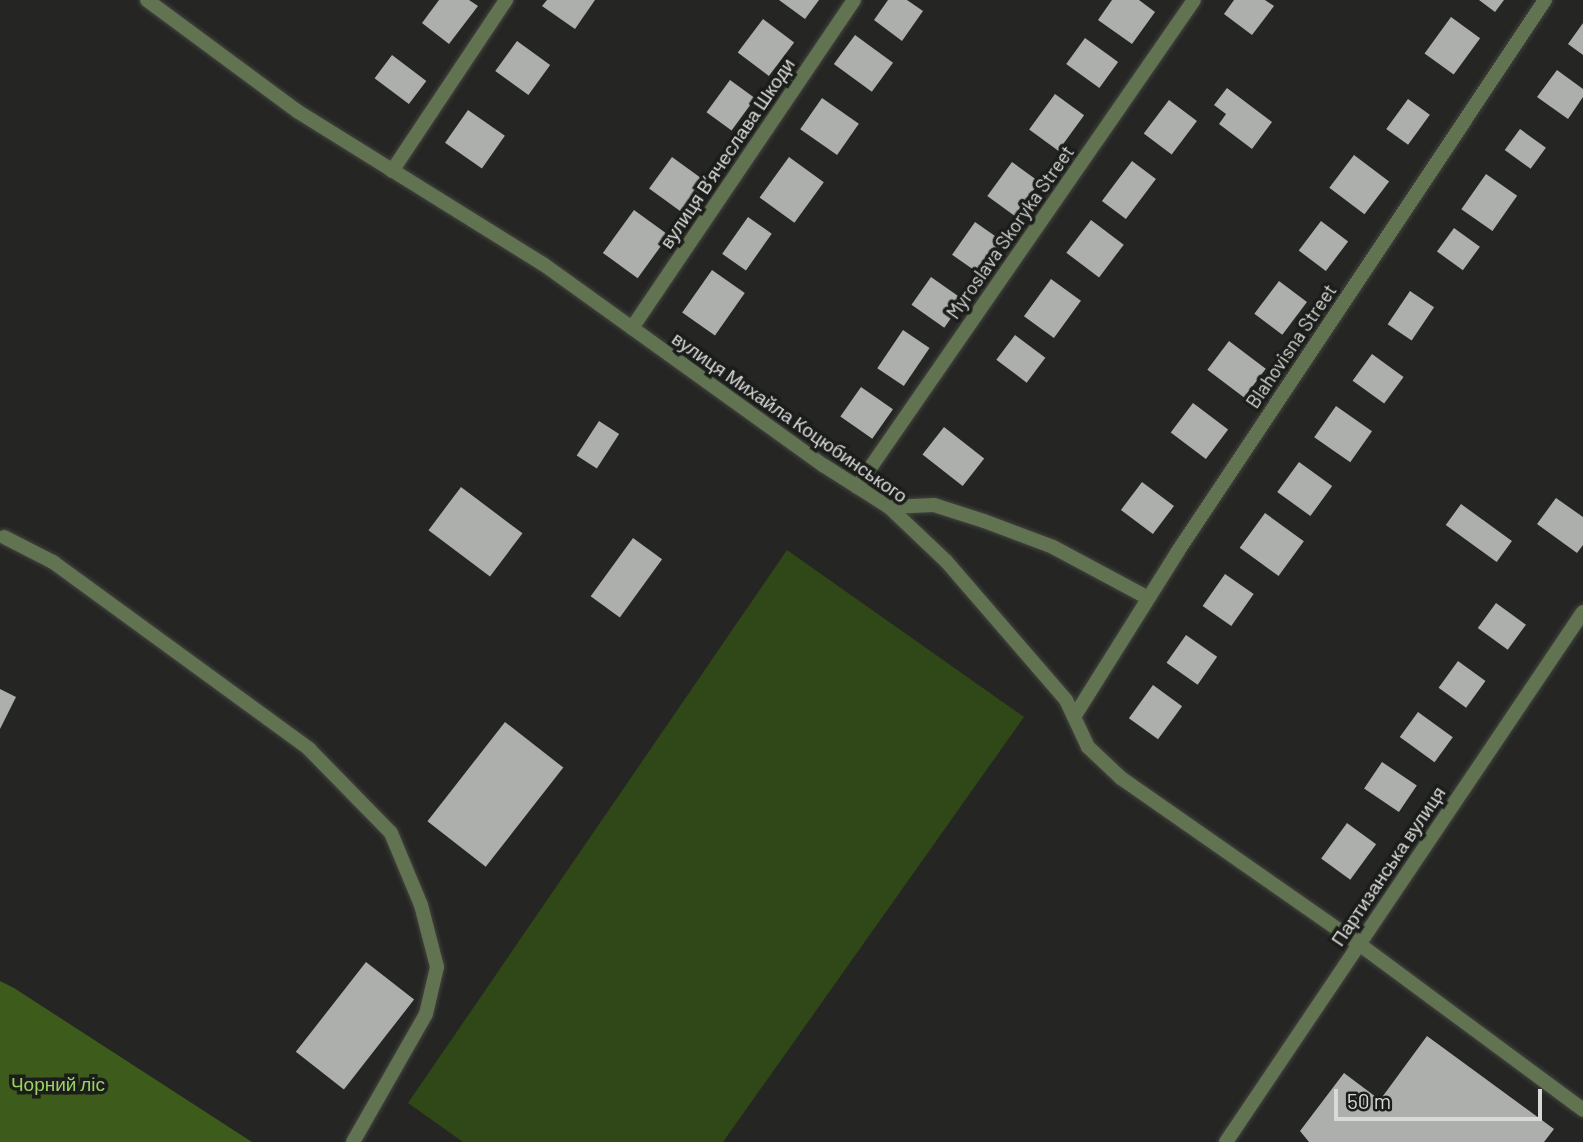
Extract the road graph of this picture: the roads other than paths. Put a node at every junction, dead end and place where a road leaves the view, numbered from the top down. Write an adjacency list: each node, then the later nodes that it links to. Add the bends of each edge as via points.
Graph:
1 (146, 0): 6 (street, вулиця Михайла Коцюбинського)
2 (506, 0): 7 (street)
3 (854, 0): 8 (street, вулиця Вʼячеслава Шкоди)
4 (1194, 0): 9 (street, Myroslava Skoryka Street)
5 (1545, 0): 12 (street, Blahovisna Street)
6 (166, 6): 7 (street, вулиця Михайла Коцюбинського, via 297,111)
7 (392, 171): 8 (street, вулиця Михайла Коцюбинського, via 543,264)
8 (632, 328): 9 (street, вулиця Михайла Коцюбинського)
9 (857, 487): 10 (street, вулиця Михайла Коцюбинського)
10 (889, 507): 12 (street, via 934,505 984,521 1053,547); 14 (street, вулиця Михайла Коцюбинського, via 946,561 1066,700)
11 (4, 537): 17 (street, via 53,562 309,749 391,833 421,905 437,967 426,1014)
12 (1148, 598): 14 (street, Blahovisna Street)
13 (1583, 612): 15 (street, Партизанська вулиця)
14 (1074, 718): 15 (street, вулиця Михайла Коцюбинського, via 1088,747 1121,778)
15 (1359, 944): 16 (street, вулиця Михайла Коцюбинського); 18 (street, Партизанська вулиця)
16 (1583, 1110)
17 (353, 1142)
18 (1226, 1142)

